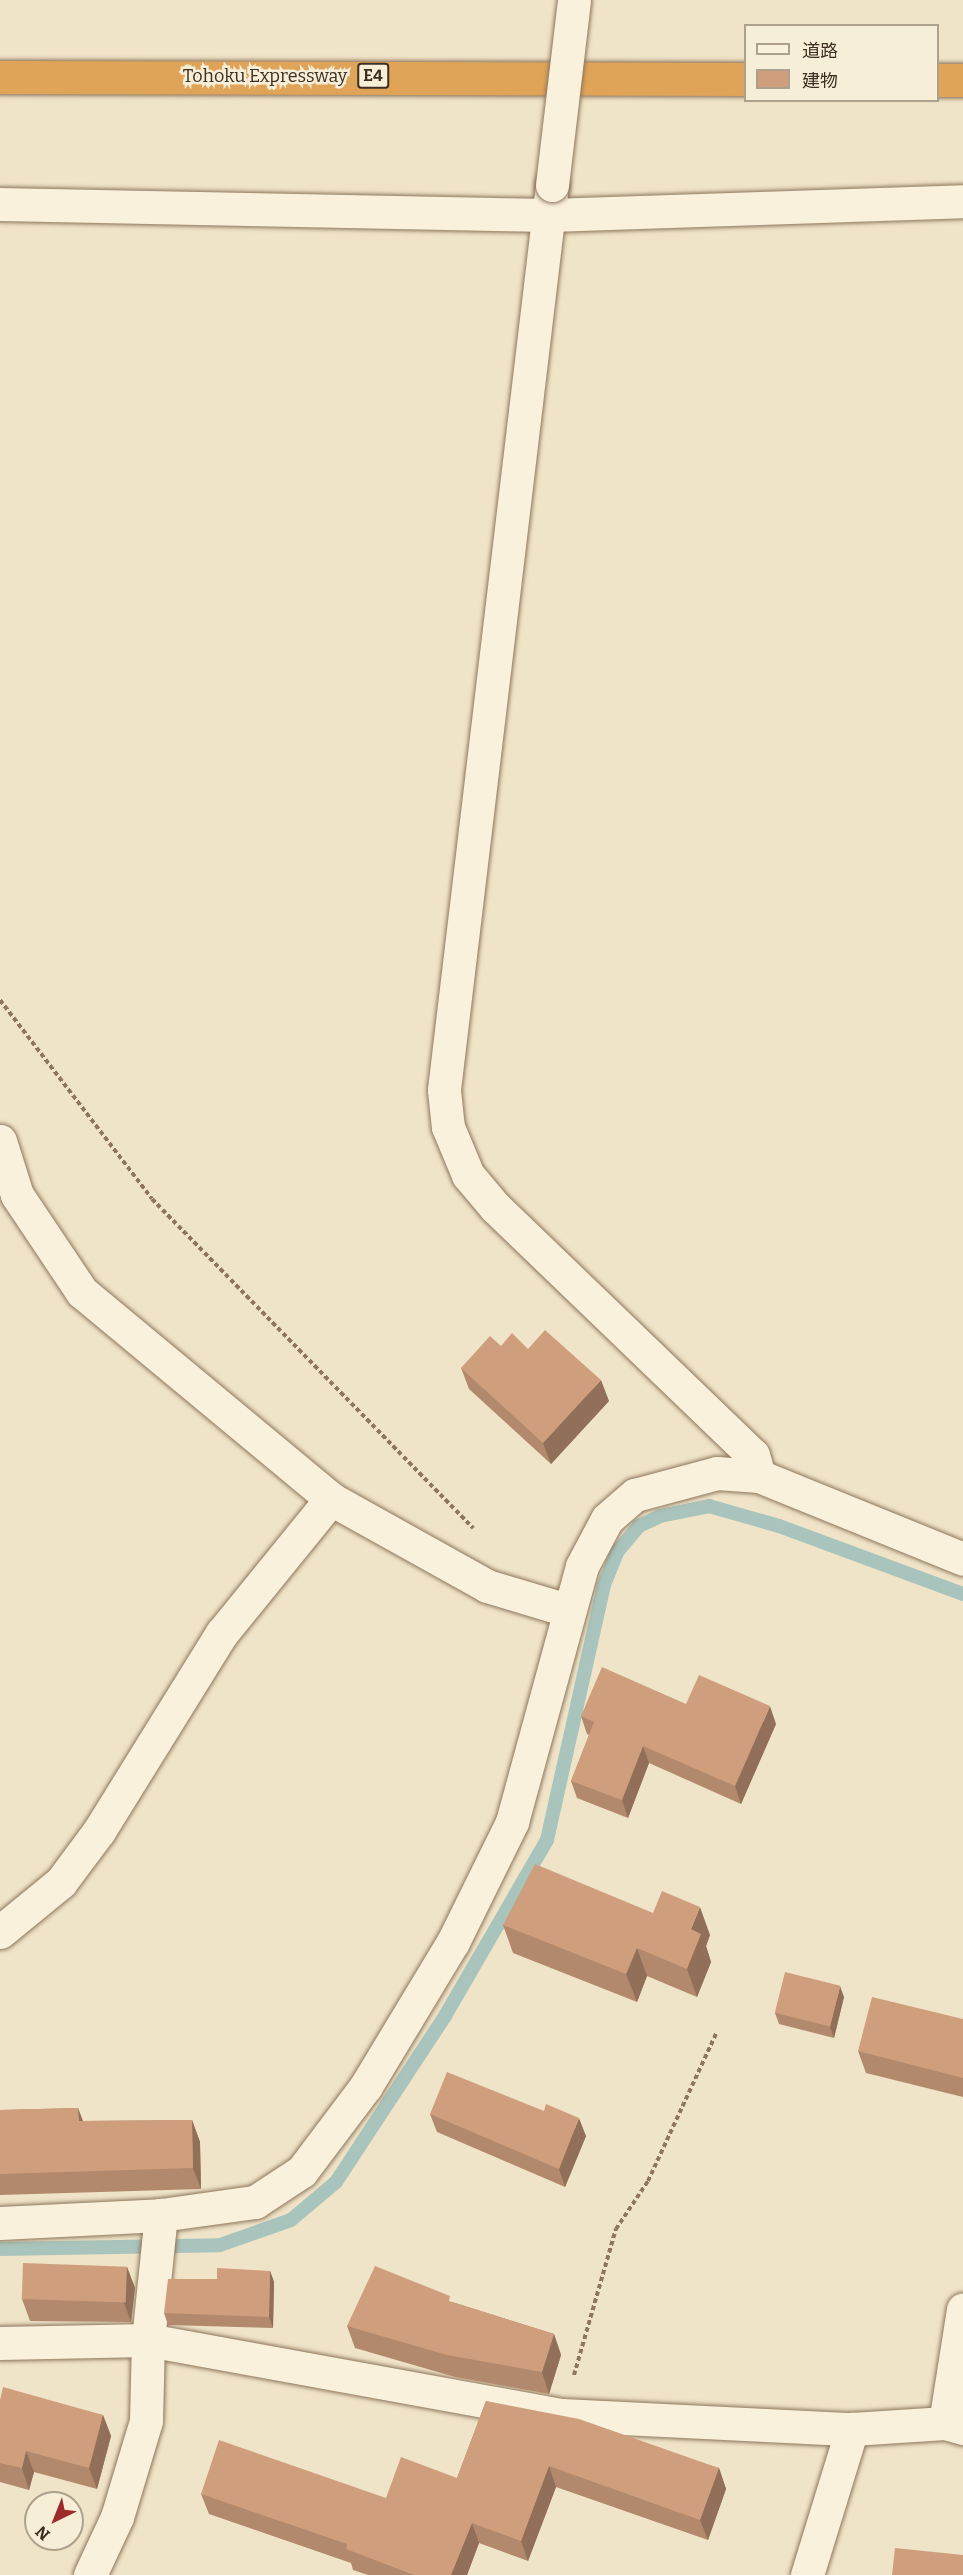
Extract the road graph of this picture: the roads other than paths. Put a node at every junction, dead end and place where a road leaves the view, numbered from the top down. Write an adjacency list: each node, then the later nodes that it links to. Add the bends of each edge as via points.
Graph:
1 (574, 0): 6 (street, bridge)
2 (0, 78): 3 (highway, Tohoku Expressway / E4)
3 (744, 78)
4 (939, 80): 5 (highway)
5 (963, 80)
6 (551, 200): 7 (street); 8 (street); 10 (street, via 444,1089 448,1127 468,1175 495,1207 753,1455)
7 (963, 201)
8 (0, 204)
9 (0, 1141): 11 (street, via 17,1195 82,1292)
10 (759, 1476): 12 (street); 13 (street, via 717,1473 635,1495 607,1519 582,1566)
11 (331, 1499): 13 (street, via 487,1586); 14 (street, via 222,1633 99,1831 61,1882)
12 (963, 1559)
13 (567, 1610): 16 (street, via 512,1822 453,1942 366,2086 302,2170 284,2186 255,2202)
14 (0, 1932)
15 (0, 2223): 16 (street)
16 (160, 2224): 18 (street)
17 (963, 2309): 20 (street)
18 (148, 2340): 19 (street); 21 (street, via 562,2415); 22 (street, via 146,2421 117,2517)
19 (0, 2343)
20 (954, 2425): 21 (street)
21 (852, 2429): 23 (street)
22 (90, 2575)
23 (807, 2575)

